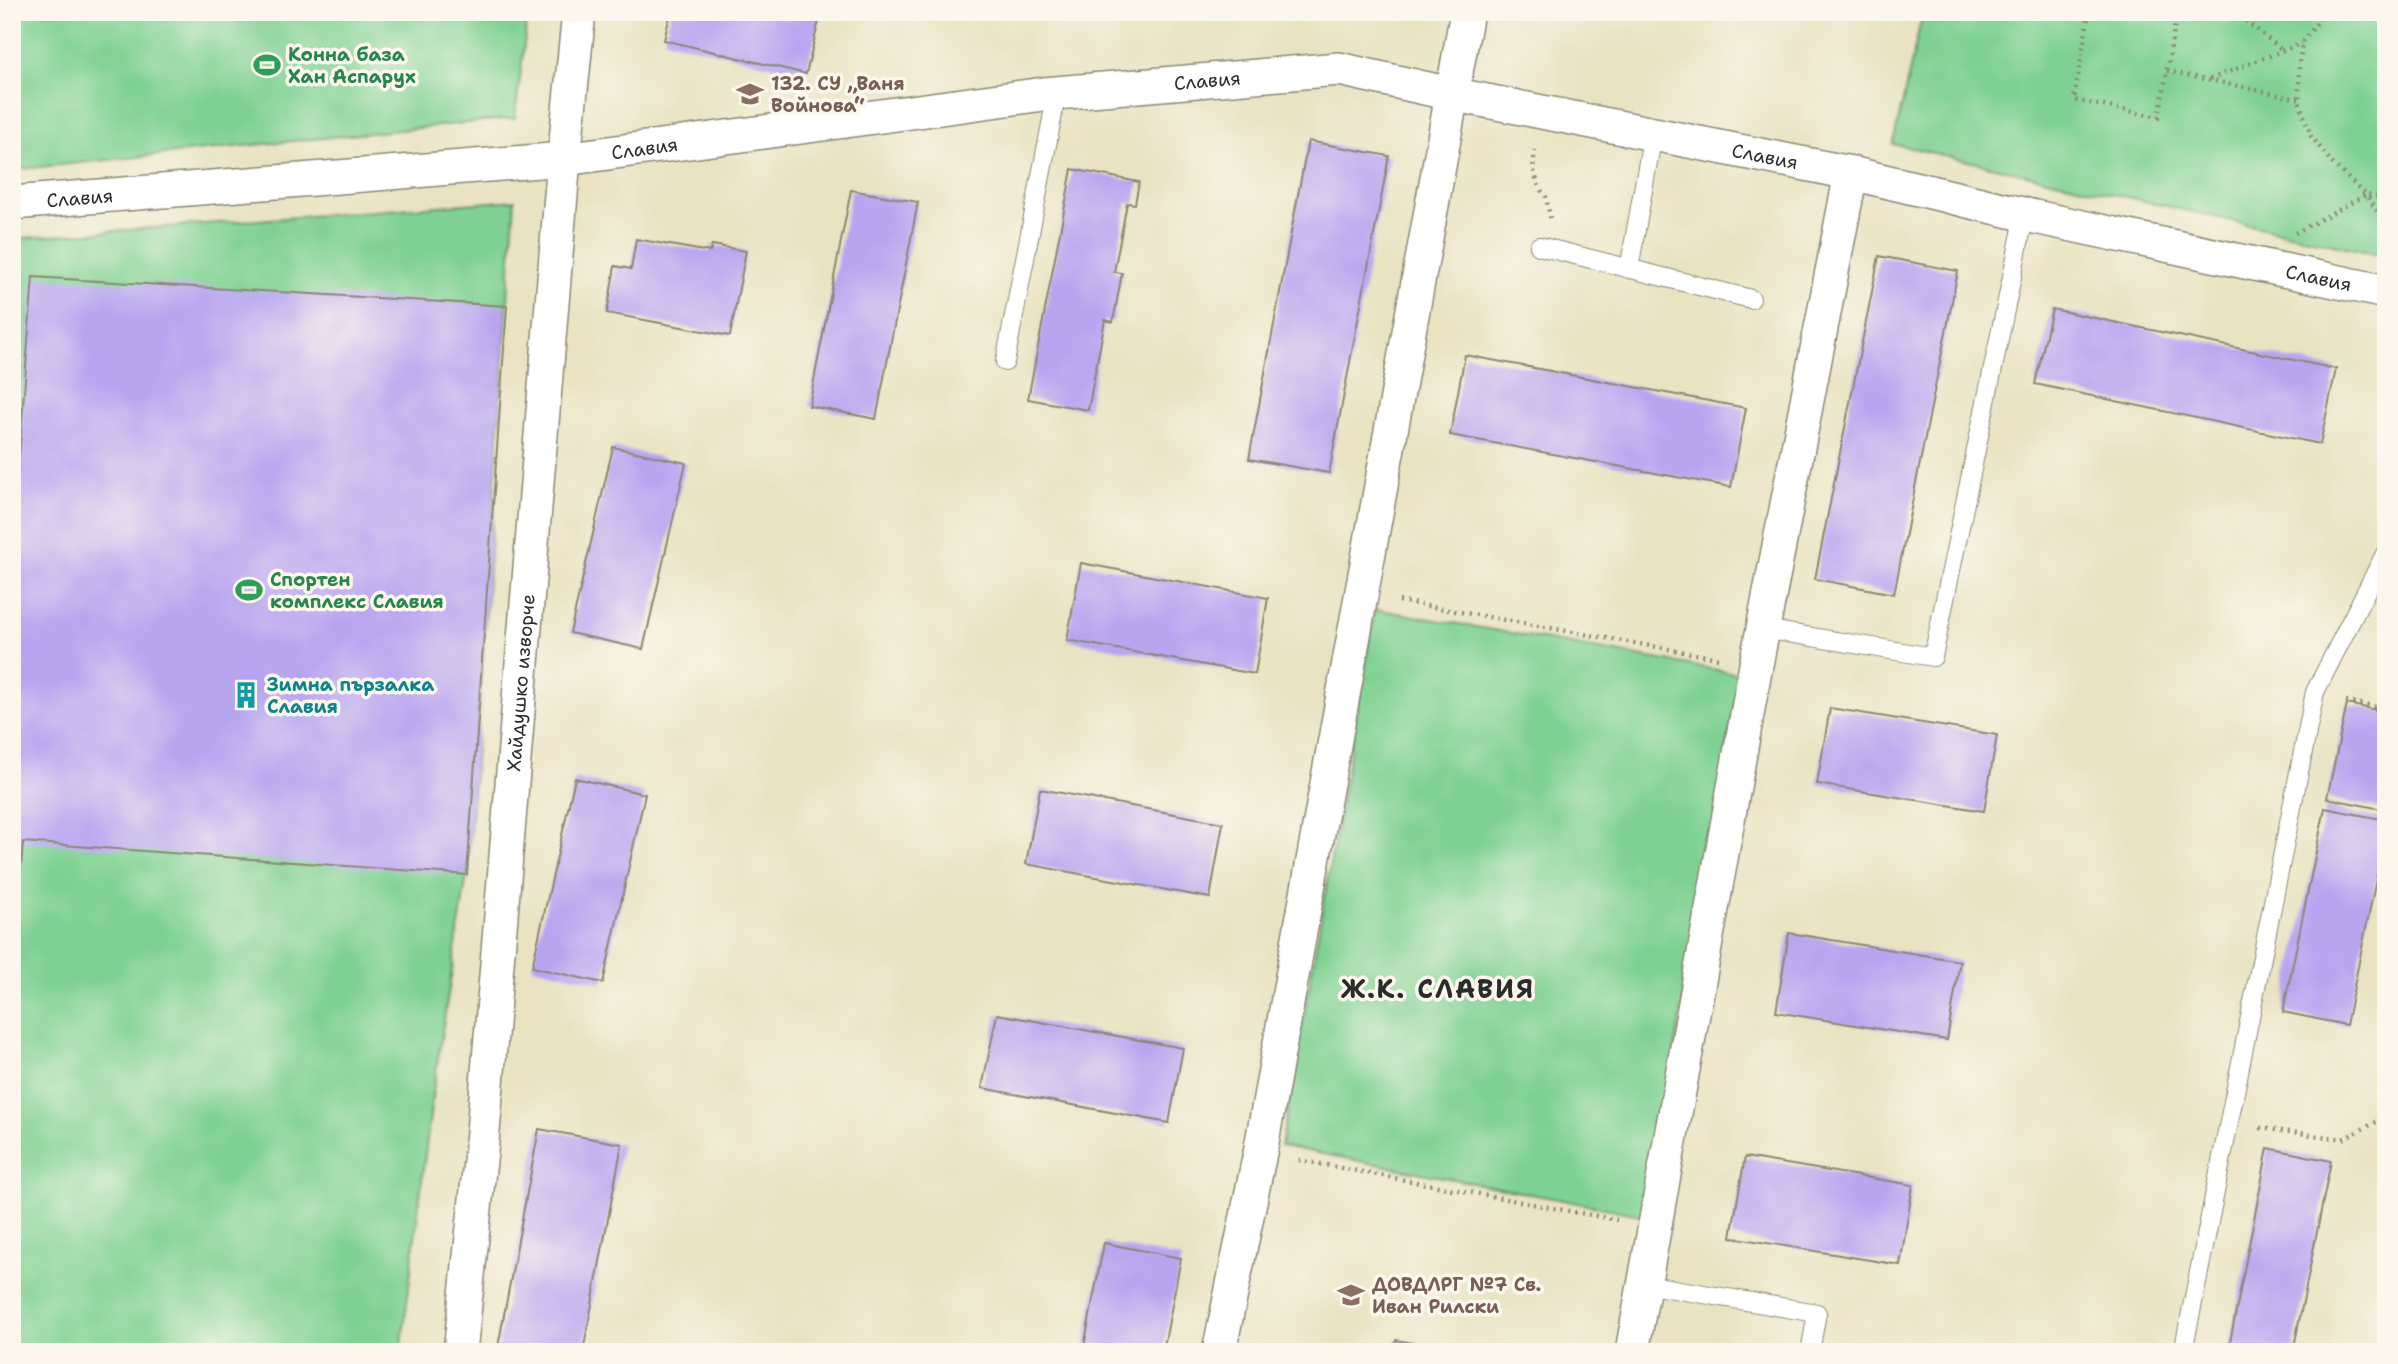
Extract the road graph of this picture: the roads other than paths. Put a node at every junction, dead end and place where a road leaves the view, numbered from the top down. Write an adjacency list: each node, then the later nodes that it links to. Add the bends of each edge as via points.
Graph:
1 (579, 12): 6 (street, Хайдушко изворче)
2 (1467, 12): 4 (street)
3 (1057, 93): 4 (street, Славия, via 1339,69); 6 (street, Славия); 14 (lane)
4 (1451, 94): 5 (street, Славия); 19 (street, via 1260,1153)
5 (1653, 134): 7 (street, Славия); 11 (lane)
6 (565, 159): 8 (street, Славия); 18 (street, Хайдушко изворче, via 486,1104)
7 (1851, 173): 9 (street, Славия); 16 (street)
8 (12, 203)
9 (2025, 214): 12 (street, Славия); 16 (lane, via 1933,657)
10 (1539, 246): 11 (lane)
11 (1629, 268): 13 (lane)
12 (2386, 292)
13 (1751, 299)
14 (1005, 362)
15 (2386, 552): 22 (lane, via 2315,694)
16 (1763, 628): 17 (street)
17 (1644, 1284): 20 (street); 21 (lane, via 1817,1313)
18 (460, 1352)
19 (1219, 1352)
20 (1632, 1352)
21 (1810, 1352)
22 (2183, 1352)

